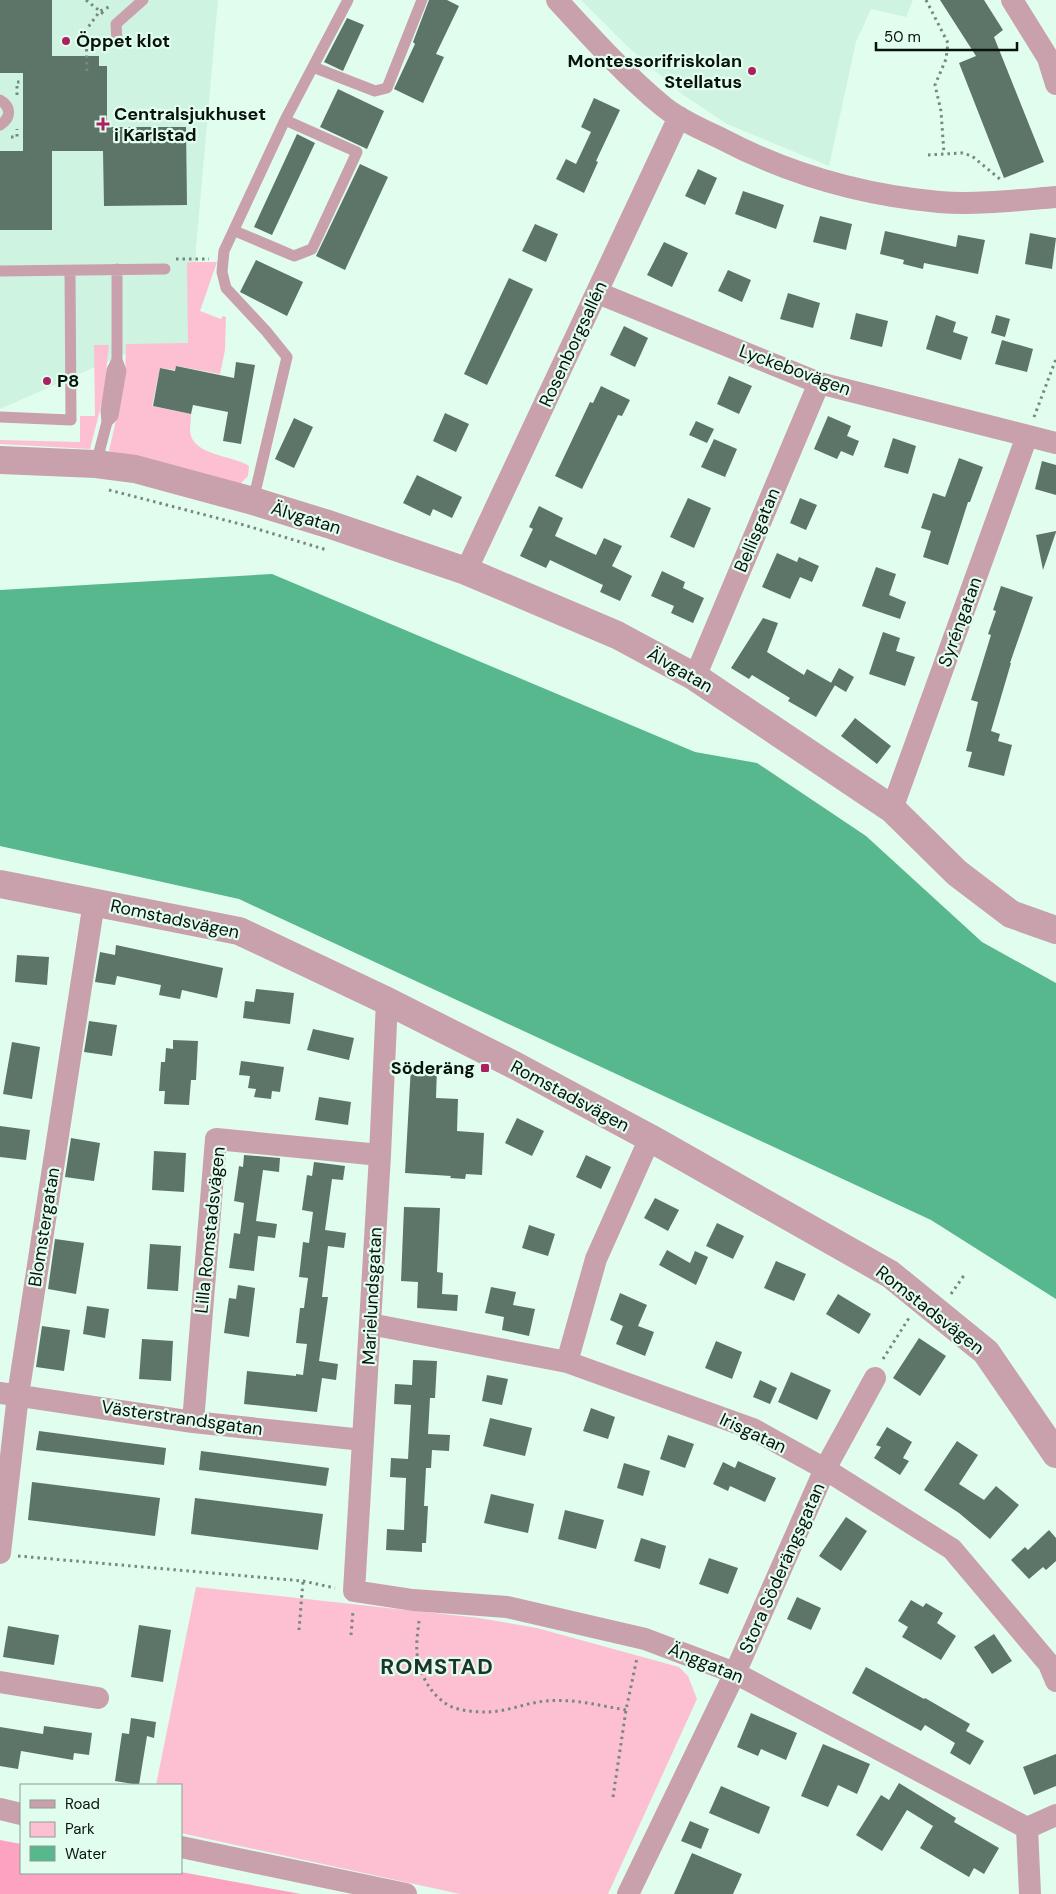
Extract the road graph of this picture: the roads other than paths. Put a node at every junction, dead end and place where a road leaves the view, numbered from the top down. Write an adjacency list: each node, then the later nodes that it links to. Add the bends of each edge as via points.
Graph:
1 (143, 0): 6 (lane, via 116,24)
2 (348, 0): 7 (lane)
3 (422, 0): 7 (lane, via 387,88 375,92)
4 (558, 0): 10 (street, via 599,46 664,108)
5 (1012, 0): 8 (street, via 1048,58)
6 (117, 42)
7 (313, 67): 11 (lane)
8 (1056, 84)
9 (0, 100): 12 (lane, via 9,111 6,121)
10 (679, 117): 13 (street, via 753,156 835,185 940,202); 19 (street, Rosenborgsallén)
11 (285, 120): 14 (lane); 14 (lane, via 357,152 312,249 294,256)
12 (0, 125)
13 (1056, 197)
14 (234, 231): 26 (lane, Älvgatan, via 224,251 222,272 226,288 287,357)
15 (117, 269): 16 (lane); 18 (lane); 25 (lane, via 117,360 112,370 106,411)
16 (165, 269)
17 (0, 271): 18 (lane)
18 (70, 271): 21 (lane, via 71,420)
19 (598, 293): 20 (street, Lyckebovägen); 27 (street, Rosenborgsallén)
20 (820, 383): 22 (street, Lyckebovägen); 28 (street, Bellisgatan)
21 (0, 417)
22 (1027, 436): 23 (street, Lyckebovägen); 29 (street, Syréngatan)
23 (1056, 443)
24 (0, 460): 25 (street, Älvgatan)
25 (100, 477): 26 (street, Älvgatan, via 135,469)
26 (253, 501): 27 (street, Älvgatan)
27 (466, 571): 28 (street, Älvgatan, via 617,635)
28 (695, 677): 29 (street, Älvgatan)
29 (892, 809): 32 (street, Älvgatan, via 957,873 1012,914)
30 (0, 884): 31 (street, Romstadsvägen)
31 (94, 902): 33 (street, Romstadsvägen, via 239,931); 39 (street, Blomstergatan)
32 (1056, 930)
33 (387, 1001): 34 (street, Romstadsvägen); 35 (street, Marielundsgatan)
34 (650, 1138): 37 (street, via 596,1259); 42 (street, Romstadsvägen, via 890,1274 986,1352)
35 (380, 1155): 36 (street, Marielundsgatan); 40 (street, Lilla Romstadsvägen, via 216,1139)
36 (370, 1324): 37 (street, Irisgatan); 41 (street, Marielundsgatan)
37 (567, 1362): 43 (street, Irisgatan, via 754,1429)
38 (875, 1378): 43 (street, Stora Söderängsgatan)
39 (9, 1394): 40 (street, Västerstrandsgatan); 44 (street, Blomstergatan)
40 (194, 1422): 41 (street, Västerstrandsgatan)
41 (363, 1440): 45 (street, Marielundsgatan)
42 (1056, 1454)
43 (825, 1469): 46 (street, Stora Söderängsgatan); 47 (street, Irisgatan, via 952,1549 1048,1664)
44 (5, 1554)
45 (354, 1591): 46 (street, Änggatan, via 507,1608 642,1638)
46 (735, 1673): 53 (street, Änggatan); 56 (street, Stora Söderängsgatan)
47 (1056, 1681)
48 (0, 1682): 49 (street)
49 (98, 1698)
50 (0, 1810): 51 (street)
51 (20, 1814)
52 (1056, 1815): 53 (street)
53 (1027, 1828): 57 (street)
54 (182, 1847): 55 (street)
55 (406, 1894)
56 (628, 1894)
57 (1030, 1894)

